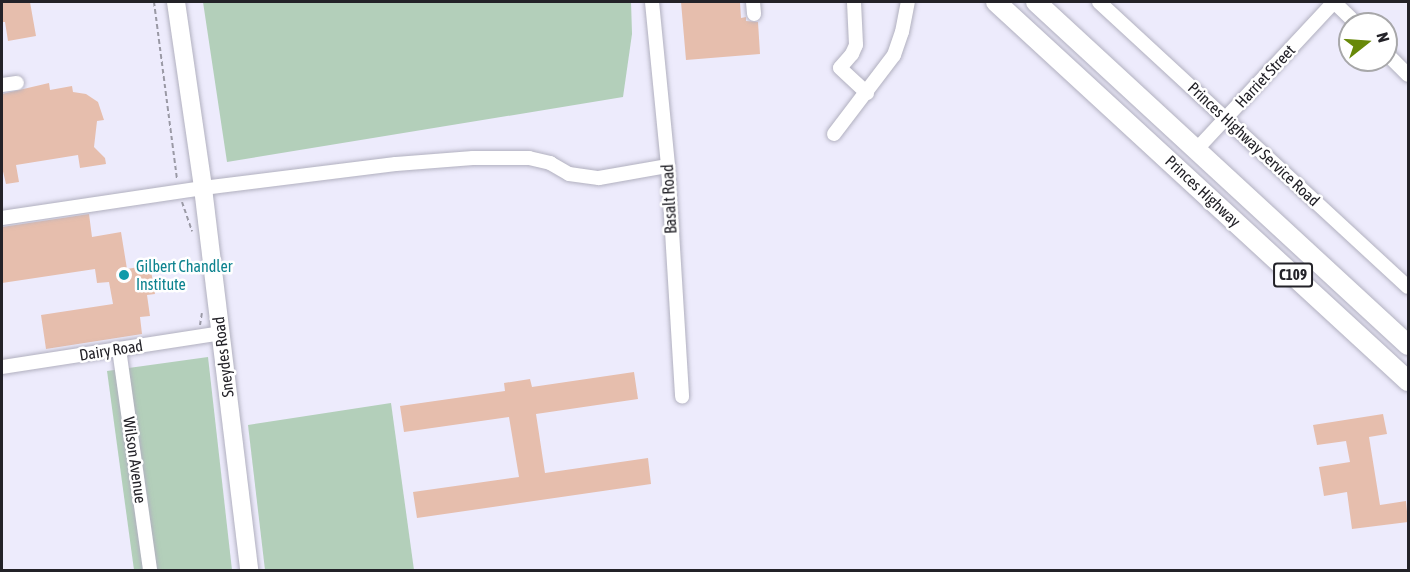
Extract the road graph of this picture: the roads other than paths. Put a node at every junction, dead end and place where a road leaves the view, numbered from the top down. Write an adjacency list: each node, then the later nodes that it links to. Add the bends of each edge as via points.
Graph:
1 (176, 2): 17 (main road, Sneydes Road)
2 (652, 2): 15 (street, Basalt Road)
3 (854, 2): 11 (street, via 856,45 840,68)
4 (908, 2): 11 (street, via 894,55)
5 (996, 2): 16 (highway, Princes Highway / C109)
6 (1036, 2): 14 (highway, Princes Highway / C109)
7 (1099, 2): 12 (street, Princes Highway Service Road)
8 (1334, 2): 12 (street, Harriet Street)
9 (17, 83): 10 (street)
10 (2, 85)
11 (867, 93): 13 (street)
12 (1226, 118): 14 (street, Harriet Street); 19 (street, Princes Highway Service Road)
13 (834, 134)
14 (1196, 150): 16 (highway); 21 (highway, Princes Highway / C109)
15 (668, 166): 17 (street, via 599,178 569,174 550,163 529,158 473,158); 25 (street, Basalt Road)
16 (1178, 168): 24 (highway, Princes Highway / C109)
17 (203, 188): 18 (street); 20 (main road, Sneydes Road)
18 (2, 218)
19 (1408, 287)
20 (221, 333): 22 (street, Dairy Road); 27 (main road, Sneydes Road)
21 (1408, 345)
22 (118, 349): 23 (street, Dairy Road); 26 (street, Wilson Avenue)
23 (2, 367)
24 (1408, 381)
25 (682, 397)
26 (150, 570)
27 (249, 570)

